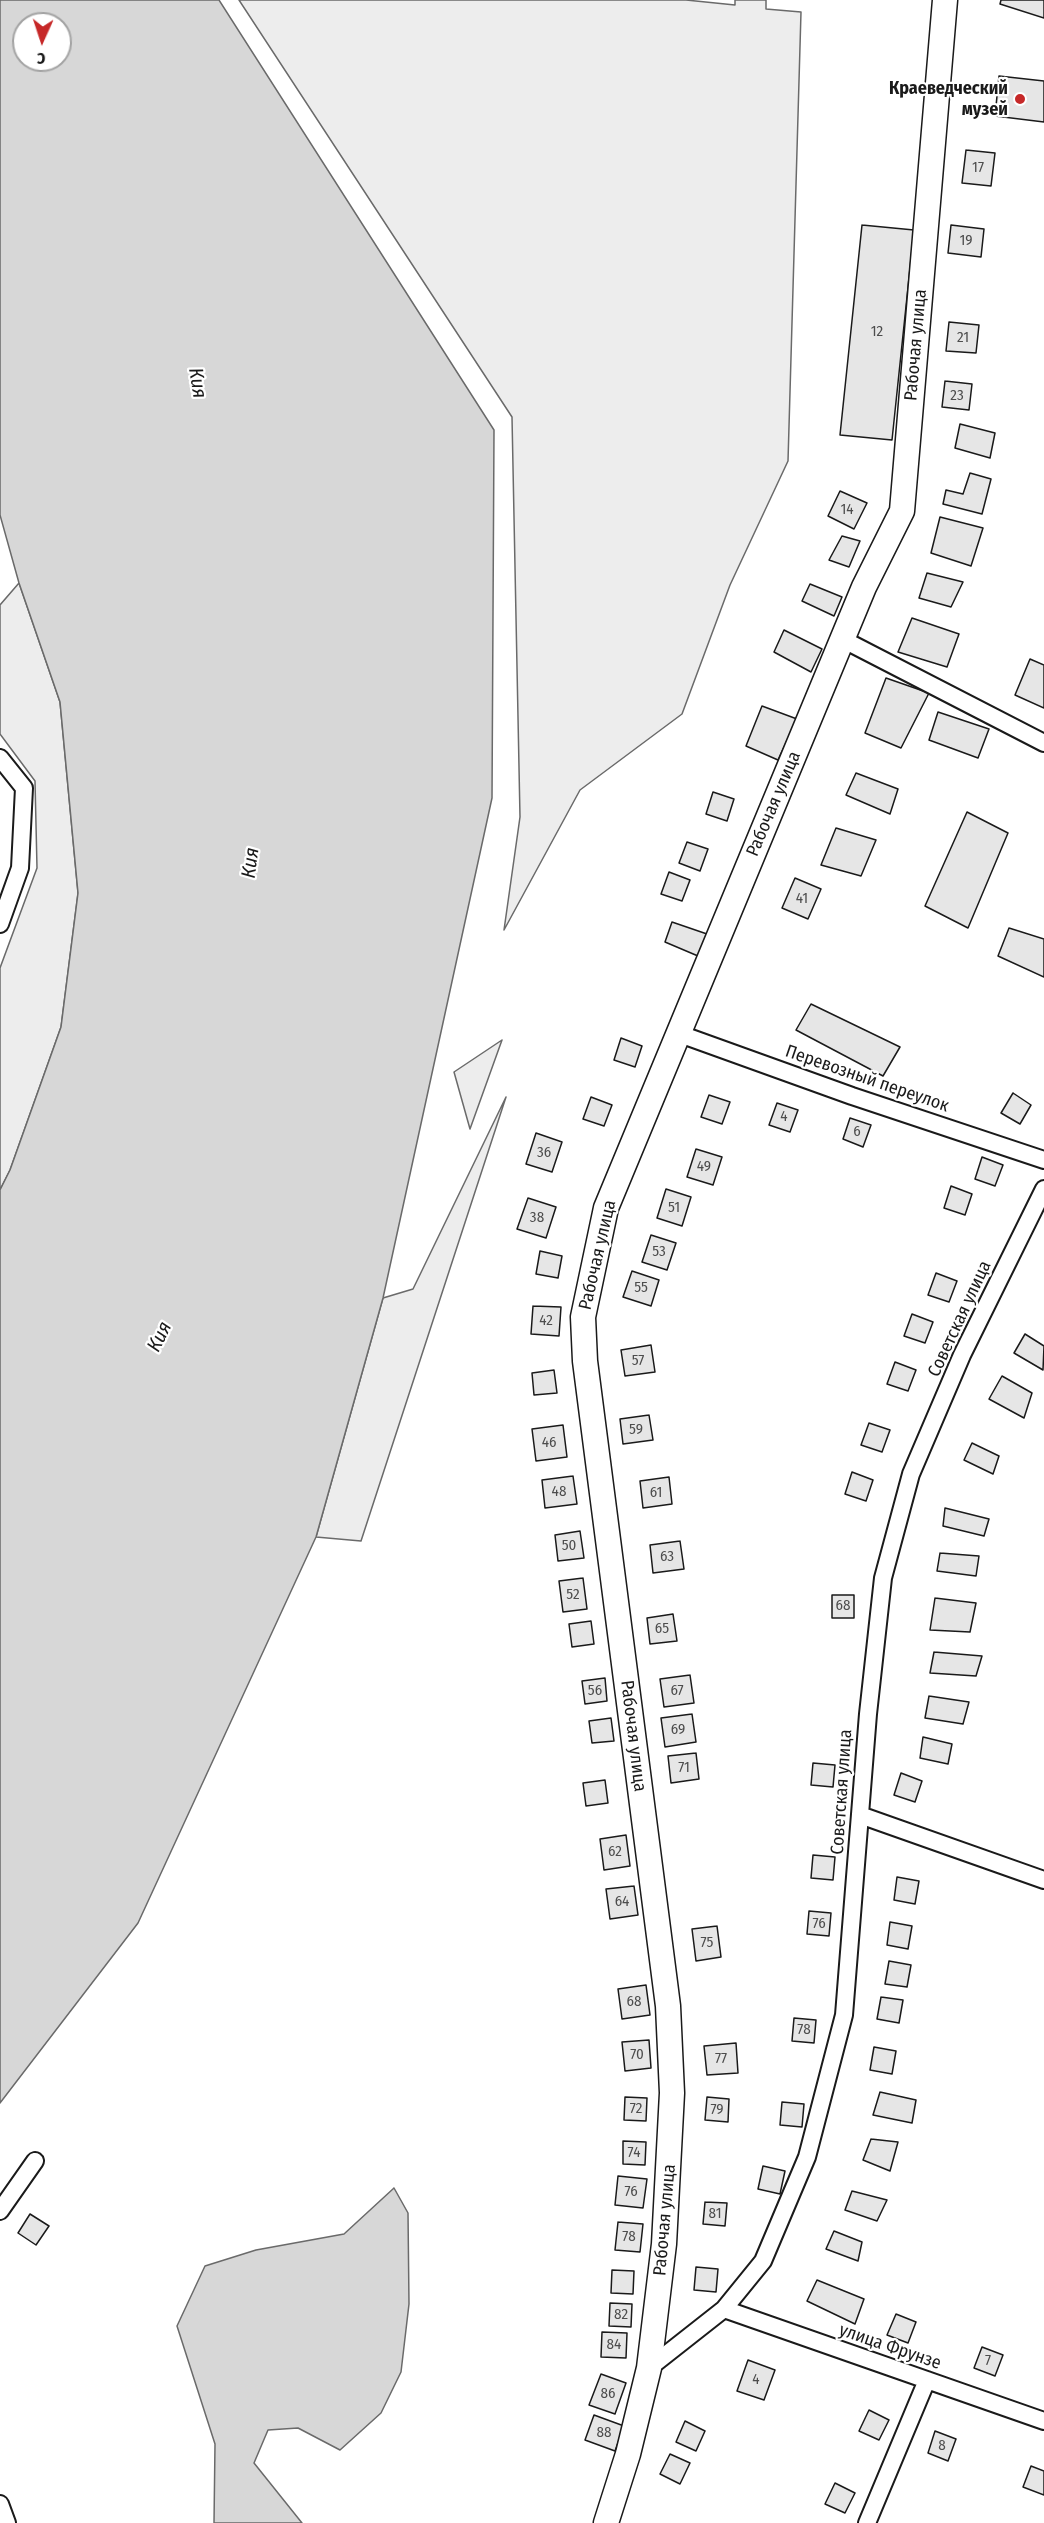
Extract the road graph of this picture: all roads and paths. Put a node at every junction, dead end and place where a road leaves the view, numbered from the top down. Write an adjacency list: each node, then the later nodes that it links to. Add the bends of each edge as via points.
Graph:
1 (945, 0): 2 (main road, Рабочая улица, via 902,511 864,587)
2 (844, 640): 3 (street); 6 (main road, Рабочая улица)
3 (1044, 743)
4 (0, 758): 5 (street, via 24,788 20,868)
5 (0, 924)
6 (677, 1033): 7 (street, Перевозный переулок); 14 (main road, Рабочая улица, via 606,1208 583,1317 585,1361 668,2006 670,2173)
7 (1044, 1160)
8 (1044, 1189): 9 (street, Советская улица, via 963,1355 911,1474 883,1578)
9 (860, 1815): 10 (street); 13 (street, Советская улица, via 844,2015 807,2157 763,2261)
10 (1044, 1880)
11 (35, 2161): 12 (street)
12 (0, 2211)
13 (724, 2309): 14 (street, Советская улица); 15 (street, улица Фрунзе)
14 (649, 2368): 19 (main road, Рабочая улица)
15 (927, 2380): 16 (street, улица Фрунзе); 20 (street)
16 (1044, 2421)
17 (0, 2504): 18 (street)
18 (7, 2523)
19 (606, 2523)
20 (867, 2523)

